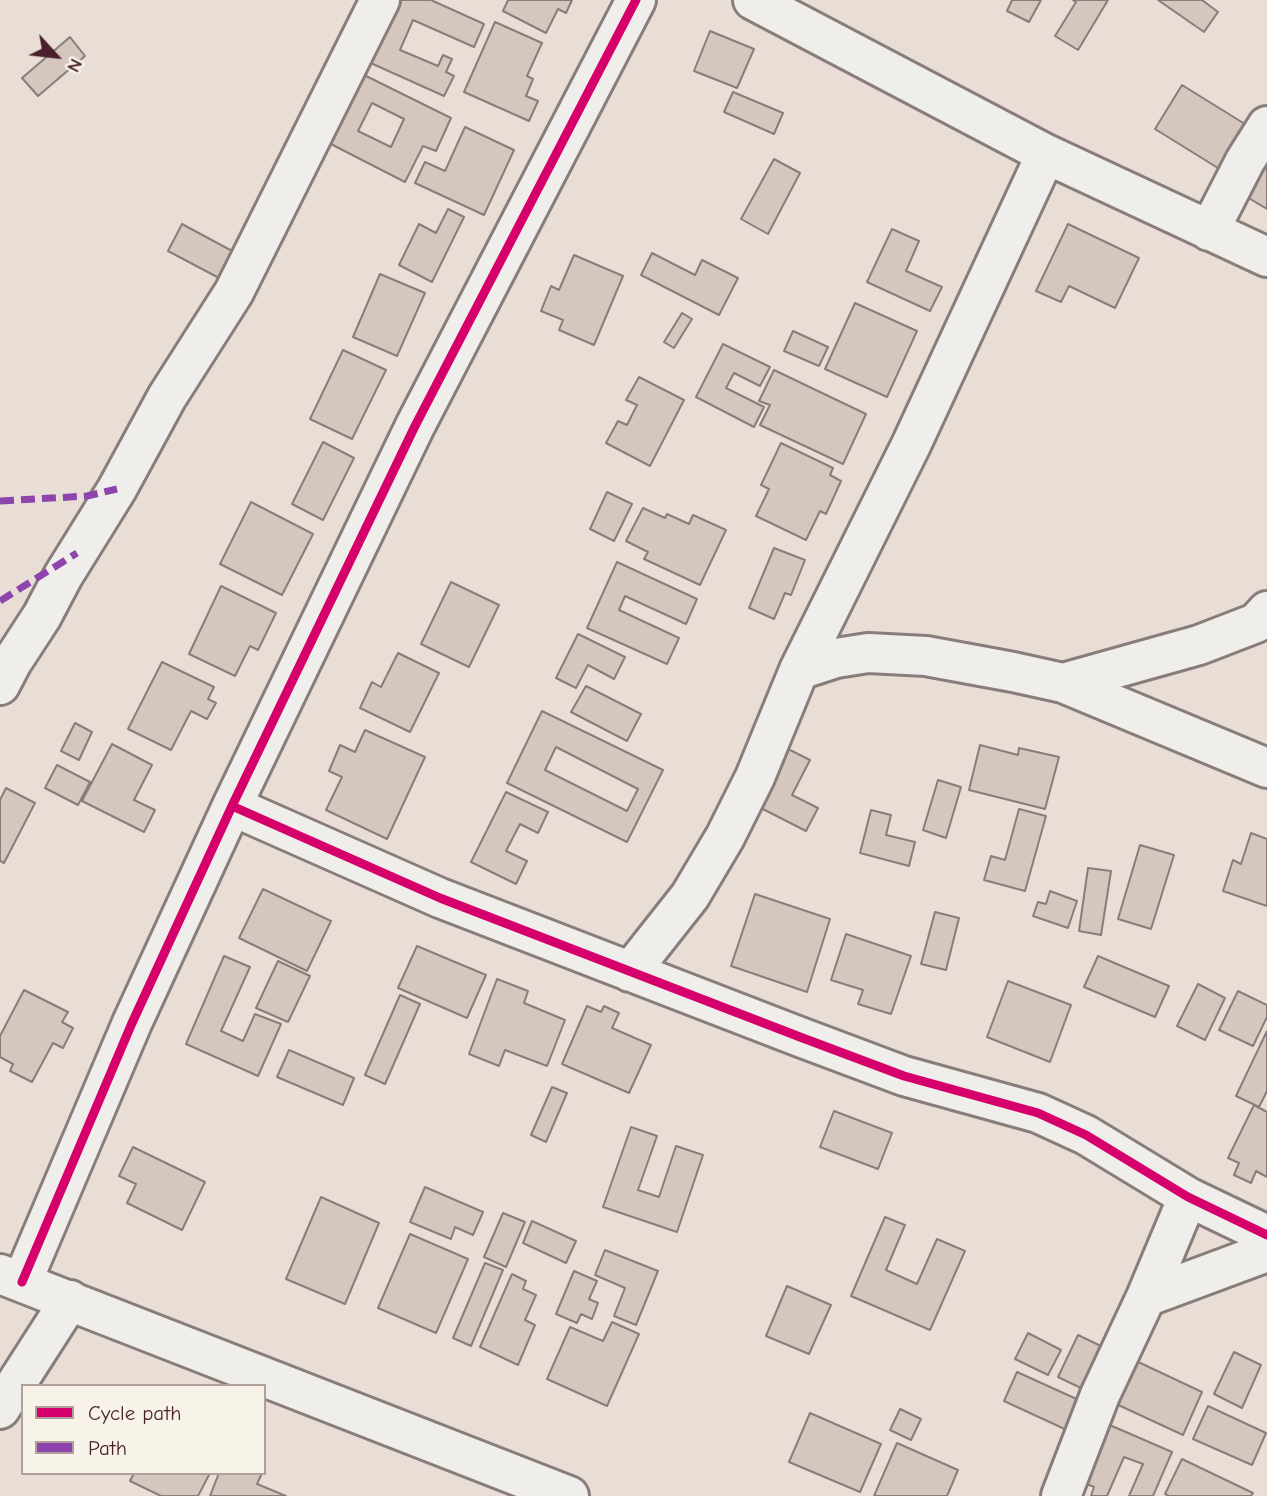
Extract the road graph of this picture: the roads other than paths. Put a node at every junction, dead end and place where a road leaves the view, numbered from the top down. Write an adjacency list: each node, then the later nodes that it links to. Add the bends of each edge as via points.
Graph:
1 (380, 0): 11 (street, via 234,292)
2 (636, 0): 13 (street, via 415,426)
3 (753, 0): 5 (street)
4 (1267, 127): 6 (street)
5 (1046, 154): 6 (street); 9 (street)
6 (1209, 231): 7 (street)
7 (1267, 257)
8 (1267, 611): 10 (street, via 1256,623 1199,645)
9 (799, 670): 10 (street, via 869,653 926,656); 14 (street, via 725,837 690,896)
10 (1063, 683): 12 (street)
11 (0, 685)
12 (1267, 768)
13 (232, 806): 14 (street, via 440,898); 18 (street)
14 (630, 972): 15 (street, via 904,1076 1038,1113 1086,1135)
15 (1188, 1197): 16 (street); 19 (street)
16 (1267, 1235)
17 (1267, 1252): 19 (street)
18 (11, 1278): 20 (street)
19 (1146, 1297): 23 (street, via 1100,1395)
20 (70, 1300): 21 (street); 22 (street)
21 (0, 1409)
22 (569, 1496)
23 (1061, 1496)

